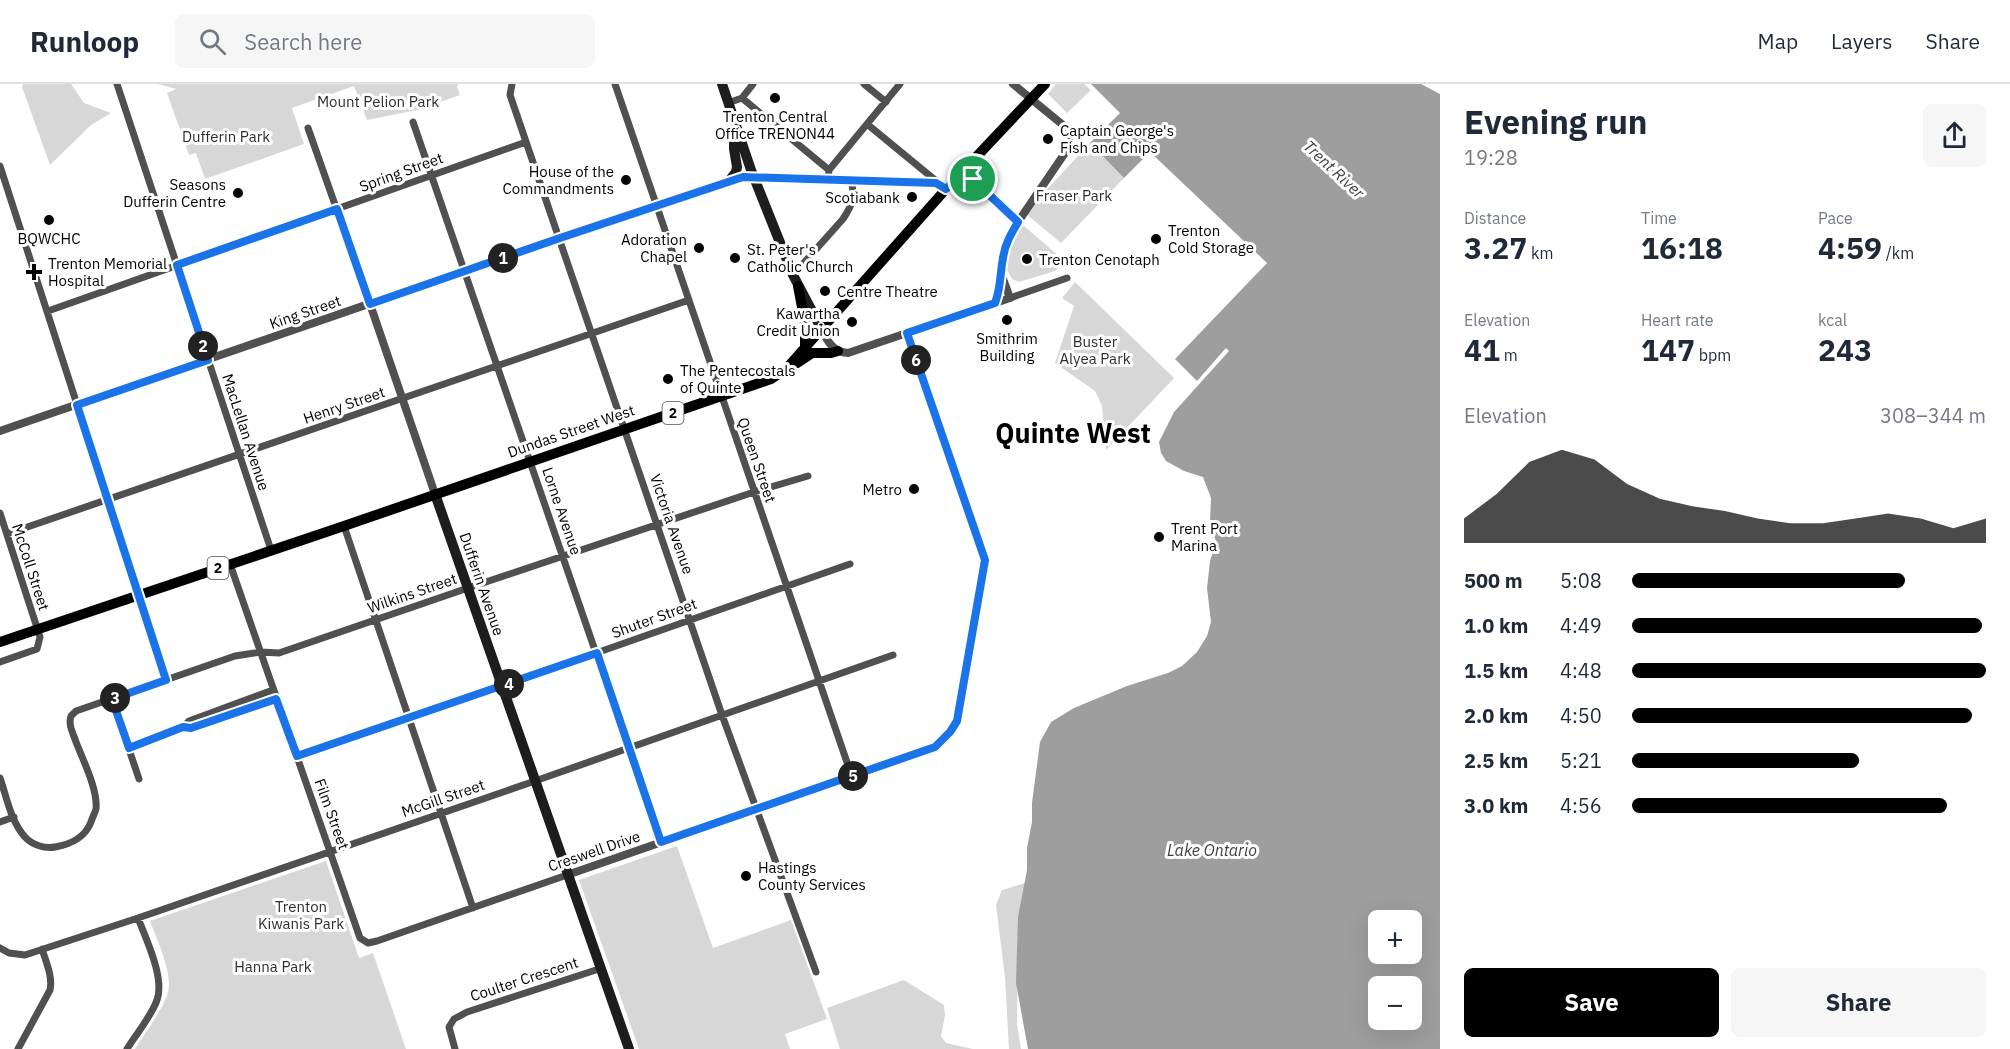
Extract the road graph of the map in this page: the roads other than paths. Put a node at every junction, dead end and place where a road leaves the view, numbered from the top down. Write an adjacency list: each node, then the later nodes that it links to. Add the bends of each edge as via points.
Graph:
1 (117, 84): 33 (street, MacLellan Avenue)
2 (512, 84): 18 (street, Victoria Avenue, via 510,95)
3 (615, 84): 29 (street, Queen Street)
4 (722, 84): 13 (main road)
5 (753, 84): 10 (street)
6 (864, 84): 12 (street)
7 (900, 84): 12 (street)
8 (1013, 84): 11 (street)
9 (1044, 84): 11 (main road, Dundas Street West)
10 (742, 98): 13 (street); 20 (street)
11 (1031, 98): 21 (main road, Dundas Street West); 31 (street, via 1063,126 1070,136 1069,147)
12 (886, 102): 16 (street)
13 (728, 103): 14 (main road)
14 (734, 120): 23 (main road); 26 (main road, via 737,167)
15 (413, 122): 22 (street, Lorne Avenue)
16 (867, 124): 20 (street); 27 (street)
17 (308, 128): 30 (street, Dufferin Avenue)
18 (526, 142): 22 (street, Spring Street); 32 (street, Victoria Avenue)
19 (0, 166): 42 (street)
20 (829, 170): 24 (street)
21 (964, 171): 28 (main road, Dundas Street West); 31 (street)
22 (432, 175): 30 (street, Spring Street); 34 (street, Lorne Avenue)
23 (754, 177): 24 (street, King Street); 26 (street, King Street); 37 (main road)
24 (828, 179): 25 (street, King Street)
25 (851, 179): 27 (street, King Street); 37 (street, via 854,200)
26 (729, 181): 29 (street, King Street)
27 (936, 183): 28 (street)
28 (946, 189): 43 (main road, Dundas Street West)
29 (657, 205): 32 (street, King Street); 39 (street, Queen Street)
30 (337, 209): 33 (street, Spring Street); 41 (street, Dufferin Avenue)
31 (1018, 222): 35 (street, via 1007,242)
32 (560, 238): 34 (street, King Street); 44 (street, Victoria Avenue)
33 (177, 265): 42 (street, Spring Street); 48 (street, MacLellan Avenue)
34 (464, 271): 41 (street, King Street); 49 (street, Lorne Avenue)
35 (1000, 273): 38 (street); 40 (street)
36 (1067, 278): 38 (street)
37 (795, 280): 43 (main road); 46 (main road)
38 (1010, 298): 40 (street)
39 (689, 300): 44 (street, Henry Street); 51 (street, Queen Street)
40 (995, 303): 45 (street)
41 (370, 304): 48 (street, King Street); 52 (street, Dufferin Avenue)
42 (48, 311): 53 (street)
43 (820, 328): 46 (main road, Dundas Street West / 2); 47 (street)
44 (592, 333): 49 (street, Henry Street); 54 (street, Victoria Avenue)
45 (907, 333): 47 (street, via 848,353); 94 (street, Creswell Drive, via 985,560 957,721 935,747)
46 (806, 347): 50 (main road, Dundas Street West / 2)
47 (838, 351): 50 (main road, via 812,353)
48 (208, 360): 53 (street, King Street); 56 (street, MacLellan Avenue)
49 (498, 366): 52 (street, Henry Street); 57 (street, Lorne Avenue)
50 (786, 369): 51 (main road, Dundas Street West / 2, via 771,379)
51 (721, 397): 54 (main road, Dundas Street West / 2); 59 (street, Queen Street)
52 (403, 399): 56 (street, Henry Street); 60 (street, Dufferin Avenue)
53 (77, 405): 55 (street, King Street); 61 (street)
54 (624, 429): 57 (main road, Dundas Street West / 2); 63 (street, Victoria Avenue)
55 (0, 431)
56 (239, 454): 61 (street, Henry Street); 67 (street, MacLellan Avenue)
57 (530, 461): 60 (main road, Dundas Street West / 2); 68 (street, Lorne Avenue)
58 (808, 476): 59 (street, Wilkins Street)
59 (754, 492): 63 (street, Wilkins Street); 71 (street, Queen Street)
60 (435, 494): 64 (main road, Dundas Street West / 2); 72 (main road, Dufferin Avenue)
61 (107, 498): 65 (street, Henry Street); 73 (street)
62 (0, 513): 65 (street, McColl Street)
63 (657, 525): 68 (street, Wilkins Street); 74 (street, Victoria Avenue)
64 (344, 526): 67 (main road, Dundas Street West / 2); 75 (street)
65 (8, 537): 66 (street, Henry Street); 76 (street, McColl Street)
66 (0, 543)
67 (271, 550): 69 (main road, Dundas Street West / 2)
68 (564, 557): 72 (street, Wilkins Street); 79 (street, Lorne Avenue)
69 (230, 564): 73 (main road, Dundas Street West / 2); 78 (street, Film Street)
70 (850, 564): 71 (street, Shuter Street)
71 (786, 587): 74 (street, Shuter Street); 83 (street, Queen Street)
72 (468, 588): 75 (street, Wilkins Street); 84 (main road, Dufferin Avenue)
73 (138, 595): 76 (main road, Dundas Street West / 2); 82 (street)
74 (691, 619): 79 (street, Shuter Street); 88 (street, Victoria Avenue)
75 (375, 621): 78 (street, Wilkins Street, via 279,653); 89 (street)
76 (37, 629): 77 (main road, Dundas Street West / 2); 81 (street, via 37,649)
77 (0, 642)
78 (261, 652): 82 (street, Wilkins Street); 85 (street, Film Street)
79 (597, 653): 84 (street, Shuter Street); 91 (street, Lorne Avenue)
80 (893, 655): 83 (street, McGill Street)
81 (0, 662)
82 (166, 680): 86 (street, Wilkins Street)
83 (818, 682): 88 (street, McGill Street); 94 (street, Queen Street)
84 (502, 686): 89 (street, Shuter Street); 97 (main road, Dufferin Avenue)
85 (273, 690): 87 (street, Film Street); 90 (street, via 189,721)
86 (112, 699): 92 (street); 100 (street, Wilkins Street, via 71,716 70,727 92,784 96,809 88,829 67,844 43,847 28,841)
87 (276, 699): 90 (street, via 191,728); 93 (street, Film Street)
88 (722, 715): 91 (street, McGill Street); 98 (street, Victoria Avenue)
89 (409, 718): 93 (street, Shuter Street); 99 (street)
90 (183, 727): 92 (street)
91 (629, 747): 97 (street, McGill Street); 102 (street, Lorne Avenue)
92 (129, 748): 96 (street)
93 (297, 756): 103 (street, Film Street)
94 (852, 777): 98 (street, Creswell Drive)
95 (0, 778): 100 (street)
96 (139, 779)
97 (535, 781): 99 (street, McGill Street); 104 (main road, Dufferin Avenue)
98 (758, 809): 102 (street, Creswell Drive); 111 (street, Victoria Avenue)
99 (442, 812): 103 (street, McGill Street); 105 (street)
100 (14, 818): 101 (street)
101 (0, 822)
102 (661, 842): 104 (street, Creswell Drive)
103 (331, 852): 106 (street, McGill Street); 107 (street, Film Street)
104 (567, 875): 105 (street, Creswell Drive); 110 (main road, Dufferin Avenue)
105 (473, 908): 107 (street, Creswell Drive, via 377,941 369,943)
106 (138, 918): 109 (street, McGill Street); 113 (street, via 160,991)
107 (360, 938)
108 (0, 948): 109 (street, McGill Street, via 9,954 25,955)
109 (42, 949): 112 (street, via 50,990)
110 (599, 969): 114 (street, Coulter Crescent, via 454,1019 449,1027); 115 (main road, Dufferin Avenue)
111 (816, 972)
112 (18, 1049)
113 (127, 1049)
114 (455, 1049)
115 (629, 1049)

